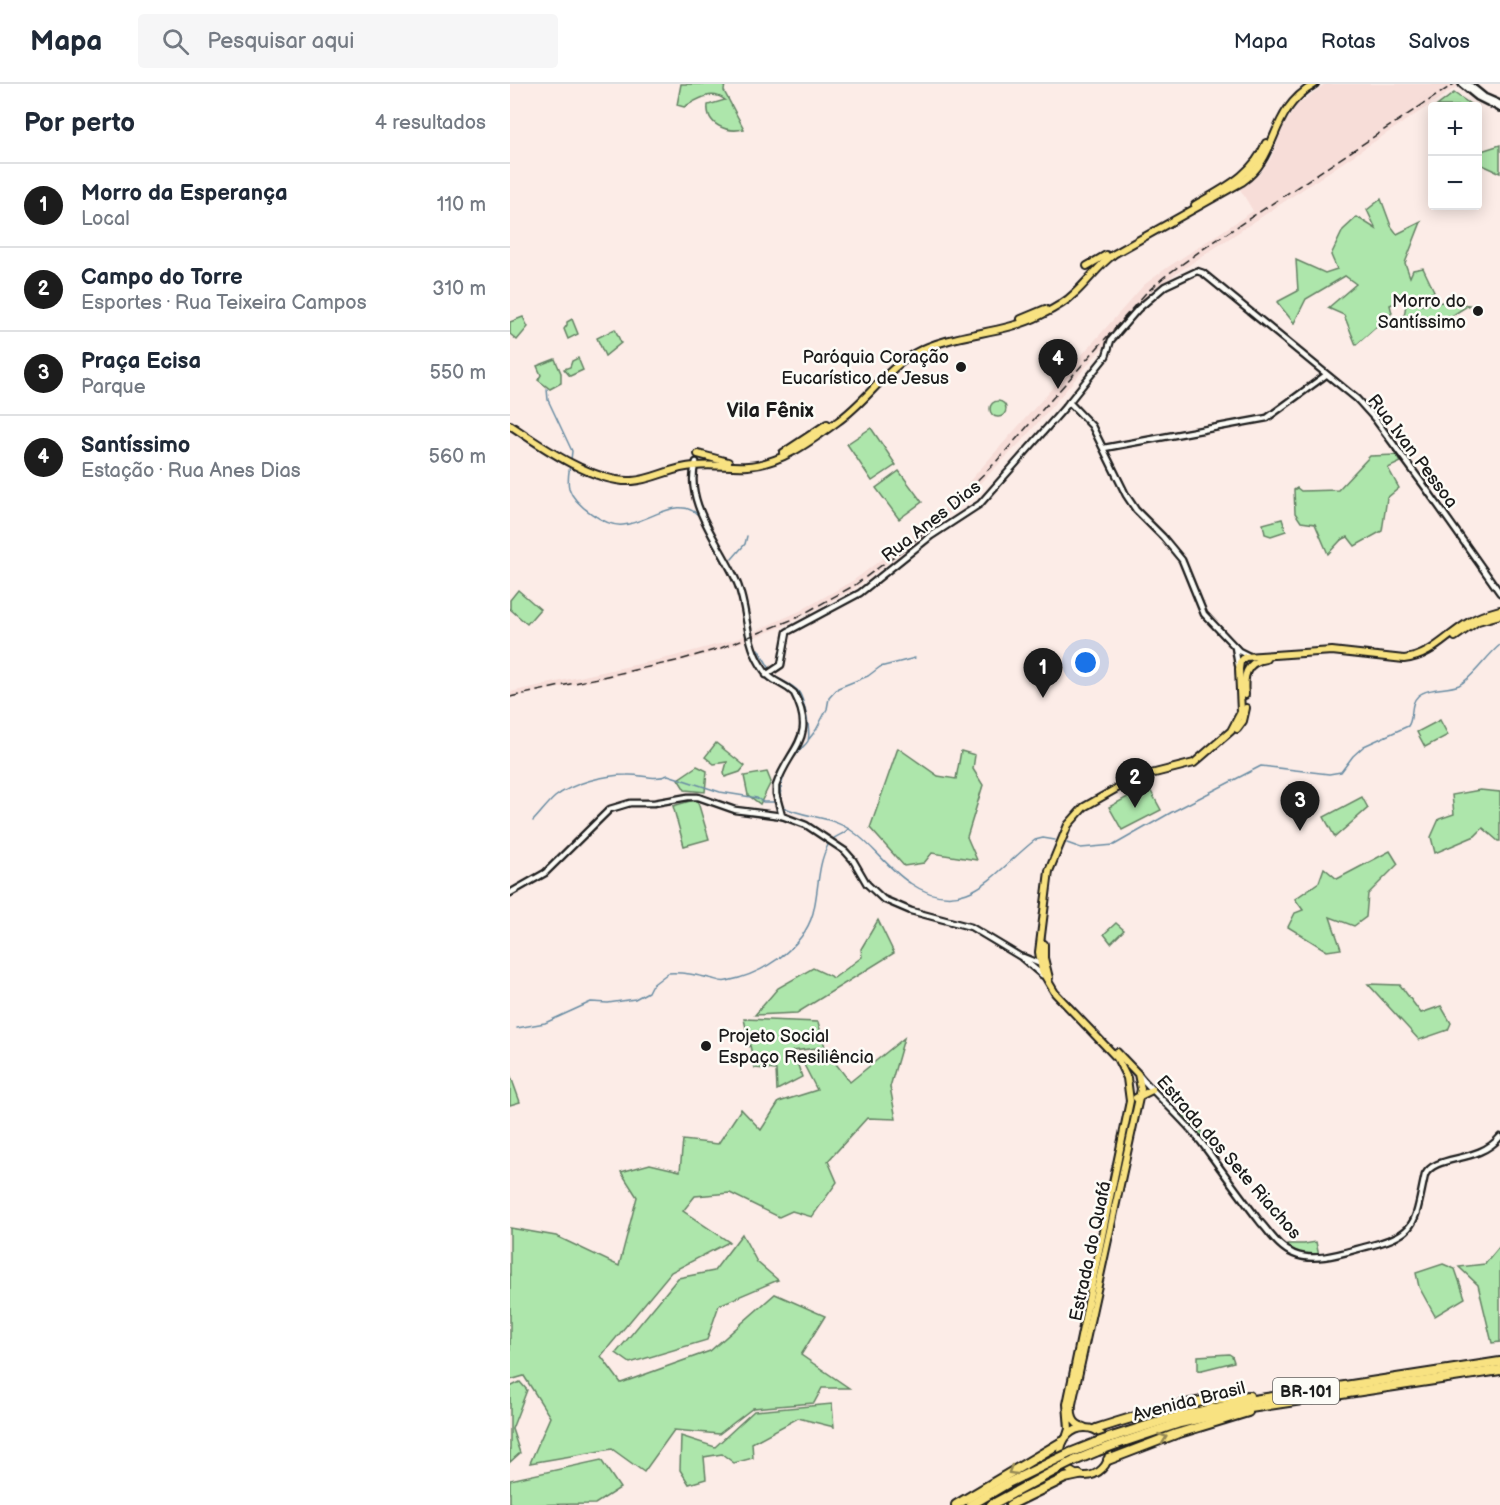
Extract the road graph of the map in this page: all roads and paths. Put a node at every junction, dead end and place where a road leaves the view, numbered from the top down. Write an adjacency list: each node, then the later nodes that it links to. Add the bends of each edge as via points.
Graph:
1 (1307, 84): 6 (main road, via 1282,108 1261,156 1247,173)
2 (1315, 84): 17 (main road, via 1286,109 1263,161 1248,177 1114,254 1059,305 1020,324 915,354 838,422 777,460 750,466)
3 (1462, 84): 5 (main road, via 1478,97)
4 (1468, 84): 5 (main road)
5 (1500, 106)
6 (1106, 255): 7 (main road); 16 (main road, via 1051,306 1018,320 920,347 892,366 844,412 783,453 754,462)
7 (1087, 266)
8 (1203, 273): 9 (street, Rua Ivan Pessoa); 10 (street, Rua Anes Dias, via 1193,272 1158,291 1138,309)
9 (1326, 375): 13 (street, via 1267,418); 18 (street, Rua Ivan Pessoa, via 1375,419)
10 (1069, 402): 13 (street, via 1092,426); 25 (street, Rua Anes Dias, via 975,508 931,536 860,593 788,632 781,665)
11 (510, 420): 15 (main road)
12 (510, 424): 15 (main road)
13 (1104, 448): 21 (street, via 1133,506 1178,555 1200,607)
14 (698, 454): 16 (main road)
15 (570, 461): 17 (main road, via 627,477)
16 (728, 462): 17 (main road)
17 (695, 464): 25 (street, via 693,479 699,507 738,584 751,643 759,663)
18 (1500, 593)
19 (1500, 610): 22 (main road, via 1472,620 1415,657 1332,651)
20 (1500, 615): 22 (main road, via 1474,623 1427,657 1413,662 1330,655)
21 (1235, 647): 22 (street); 23 (street)
22 (1251, 659): 23 (main road, via 1242,659); 24 (main road)
23 (1239, 669): 24 (main road); 27 (main road, via 1241,712 1227,735 1194,763 1146,774 1084,807 1072,818)
24 (1246, 672): 27 (main road, via 1244,717 1224,743 1193,767 1145,777 1094,805 1075,821)
25 (769, 673): 26 (street, via 771,680 794,693 804,727 775,790)
26 (782, 816): 28 (street, via 735,810 693,797 614,807 545,873); 30 (street, via 831,840 848,854 867,884 883,899 971,927)
27 (1061, 843): 29 (main road, via 1051,877)
28 (510, 893)
29 (1042, 960): 30 (main road); 30 (main road, via 1036,957); 31 (main road, Estrada dos Sete Riachos); 32 (main road, Estrada dos Sete Riachos, via 1058,991)
30 (1030, 962): 31 (street)
31 (1046, 980): 33 (main road, Estrada dos Sete Riachos)
32 (1136, 1072): 33 (main road); 34 (street, Estrada dos Sete Riachos); 36 (main road, Estrada do Quafá, via 1141,1087)
33 (1126, 1073): 35 (main road, Estrada dos Sete Riachos)
34 (1152, 1090): 36 (main road); 37 (street, Estrada dos Sete Riachos, via 1200,1140 1277,1242 1288,1252 1309,1258 1363,1248 1408,1231 1416,1218 1428,1169 1480,1153)
35 (1130, 1094): 36 (main road); 43 (main road, Estrada do Quafá, via 1067,1404 1069,1429)
36 (1139, 1097): 41 (main road, Estrada do Quafá, via 1072,1404 1074,1423)
37 (1500, 1137)
38 (1500, 1362): 40 (highway, Avenida Brasil / BR-101)
39 (1500, 1370): 40 (highway, Avenida Brasil / BR-101)
40 (1278, 1399): 42 (highway, via 1206,1400 1132,1417); 44 (highway, Avenida Brasil / BR-101); 45 (highway, one-way to 40)
41 (1084, 1427): 42 (main road); 43 (main road)
42 (1096, 1430): 45 (main road, via 1109,1446)
43 (1064, 1439): 46 (main road, via 1061,1457 1068,1469); 47 (highway, one-way to 47)
44 (1116, 1440): 48 (highway, Avenida Brasil / BR-101, bridge, via 1051,1462); 49 (highway, Avenida Brasil / BR-101, bridge)
45 (1108, 1460): 46 (main road, via 1094,1474)
46 (1079, 1475): 50 (highway)
47 (956, 1505)
48 (971, 1505)
49 (991, 1505)
50 (1010, 1505)

